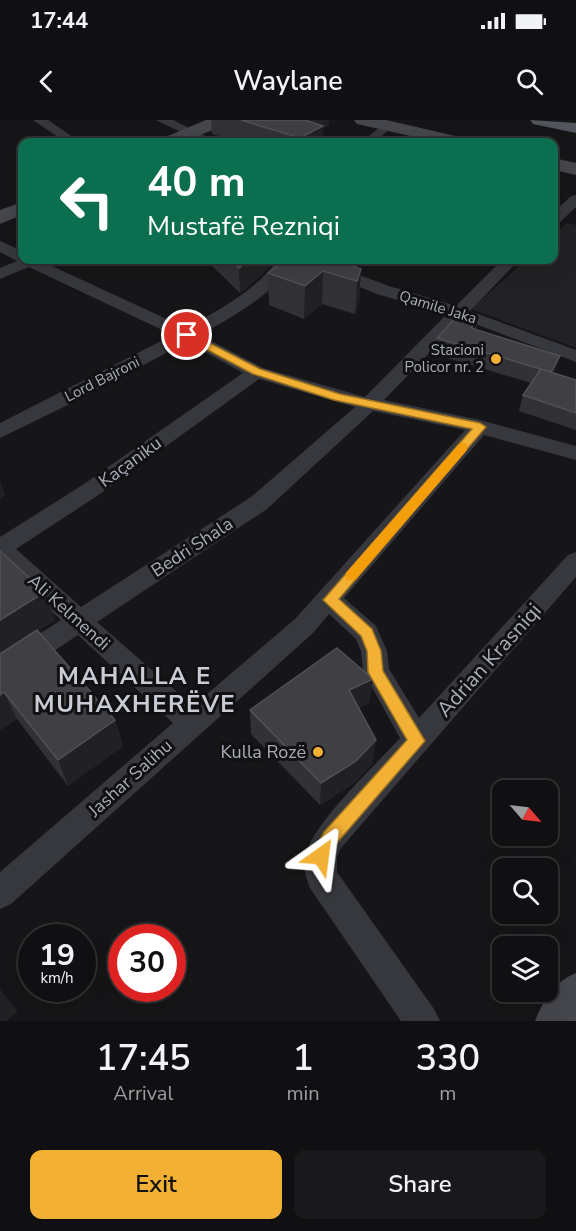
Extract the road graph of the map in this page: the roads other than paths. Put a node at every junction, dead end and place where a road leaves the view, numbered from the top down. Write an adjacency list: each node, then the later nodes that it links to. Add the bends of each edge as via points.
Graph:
1 (39, 120): 11 (street)
2 (162, 120): 10 (street)
3 (221, 120): 10 (street)
4 (363, 120): 8 (street)
5 (539, 120): 9 (main road)
6 (572, 120): 7 (main road)
7 (576, 121)
8 (387, 126): 14 (street); 15 (street)
9 (576, 128)
10 (189, 134): 12 (street); 13 (street)
11 (67, 138)
12 (179, 138)
13 (200, 138)
14 (372, 138)
15 (440, 138)
16 (558, 165): 17 (street)
17 (576, 169)
18 (576, 199): 20 (street)
19 (18, 210): 21 (street)
20 (558, 216)
21 (0, 218)
22 (0, 246): 23 (street)
23 (18, 255)
24 (18, 264): 29 (street)
25 (37, 264): 31 (street)
26 (285, 264): 31 (street, Lord Bajroni, via 268,283)
27 (313, 264): 30 (street, Qamile Jaka)
28 (508, 264): 30 (street, Bedri Shala)
29 (0, 274)
30 (458, 312): 32 (street, Qamile Jaka); 34 (street, Bedri Shala)
31 (187, 335): 33 (street); 36 (street, Lord Bajroni)
32 (576, 356)
33 (256, 372): 34 (street); 38 (street, Kaçaniku)
34 (370, 404): 35 (street); 41 (street, Bedri Shala, via 259,503)
35 (480, 427): 37 (street); 40 (street, Jashar Salihu)
36 (0, 431)
37 (576, 453)
38 (0, 549): 41 (street, Ali Kelmendi)
39 (576, 561): 44 (street, Adrian Krasniqi)
40 (330, 600): 43 (street, Jashar Salihu); 44 (street, via 367,633 376,672)
41 (80, 622): 42 (street, Bedri Shala); 43 (street, Ali Kelmendi)
42 (0, 673)
43 (192, 723): 45 (street, Jashar Salihu)
44 (417, 741): 47 (street, Adrian Krasniqi, via 330,838 321,856 321,877)
45 (0, 893)
46 (576, 997): 48 (street)
47 (422, 1021)
48 (559, 1021)

